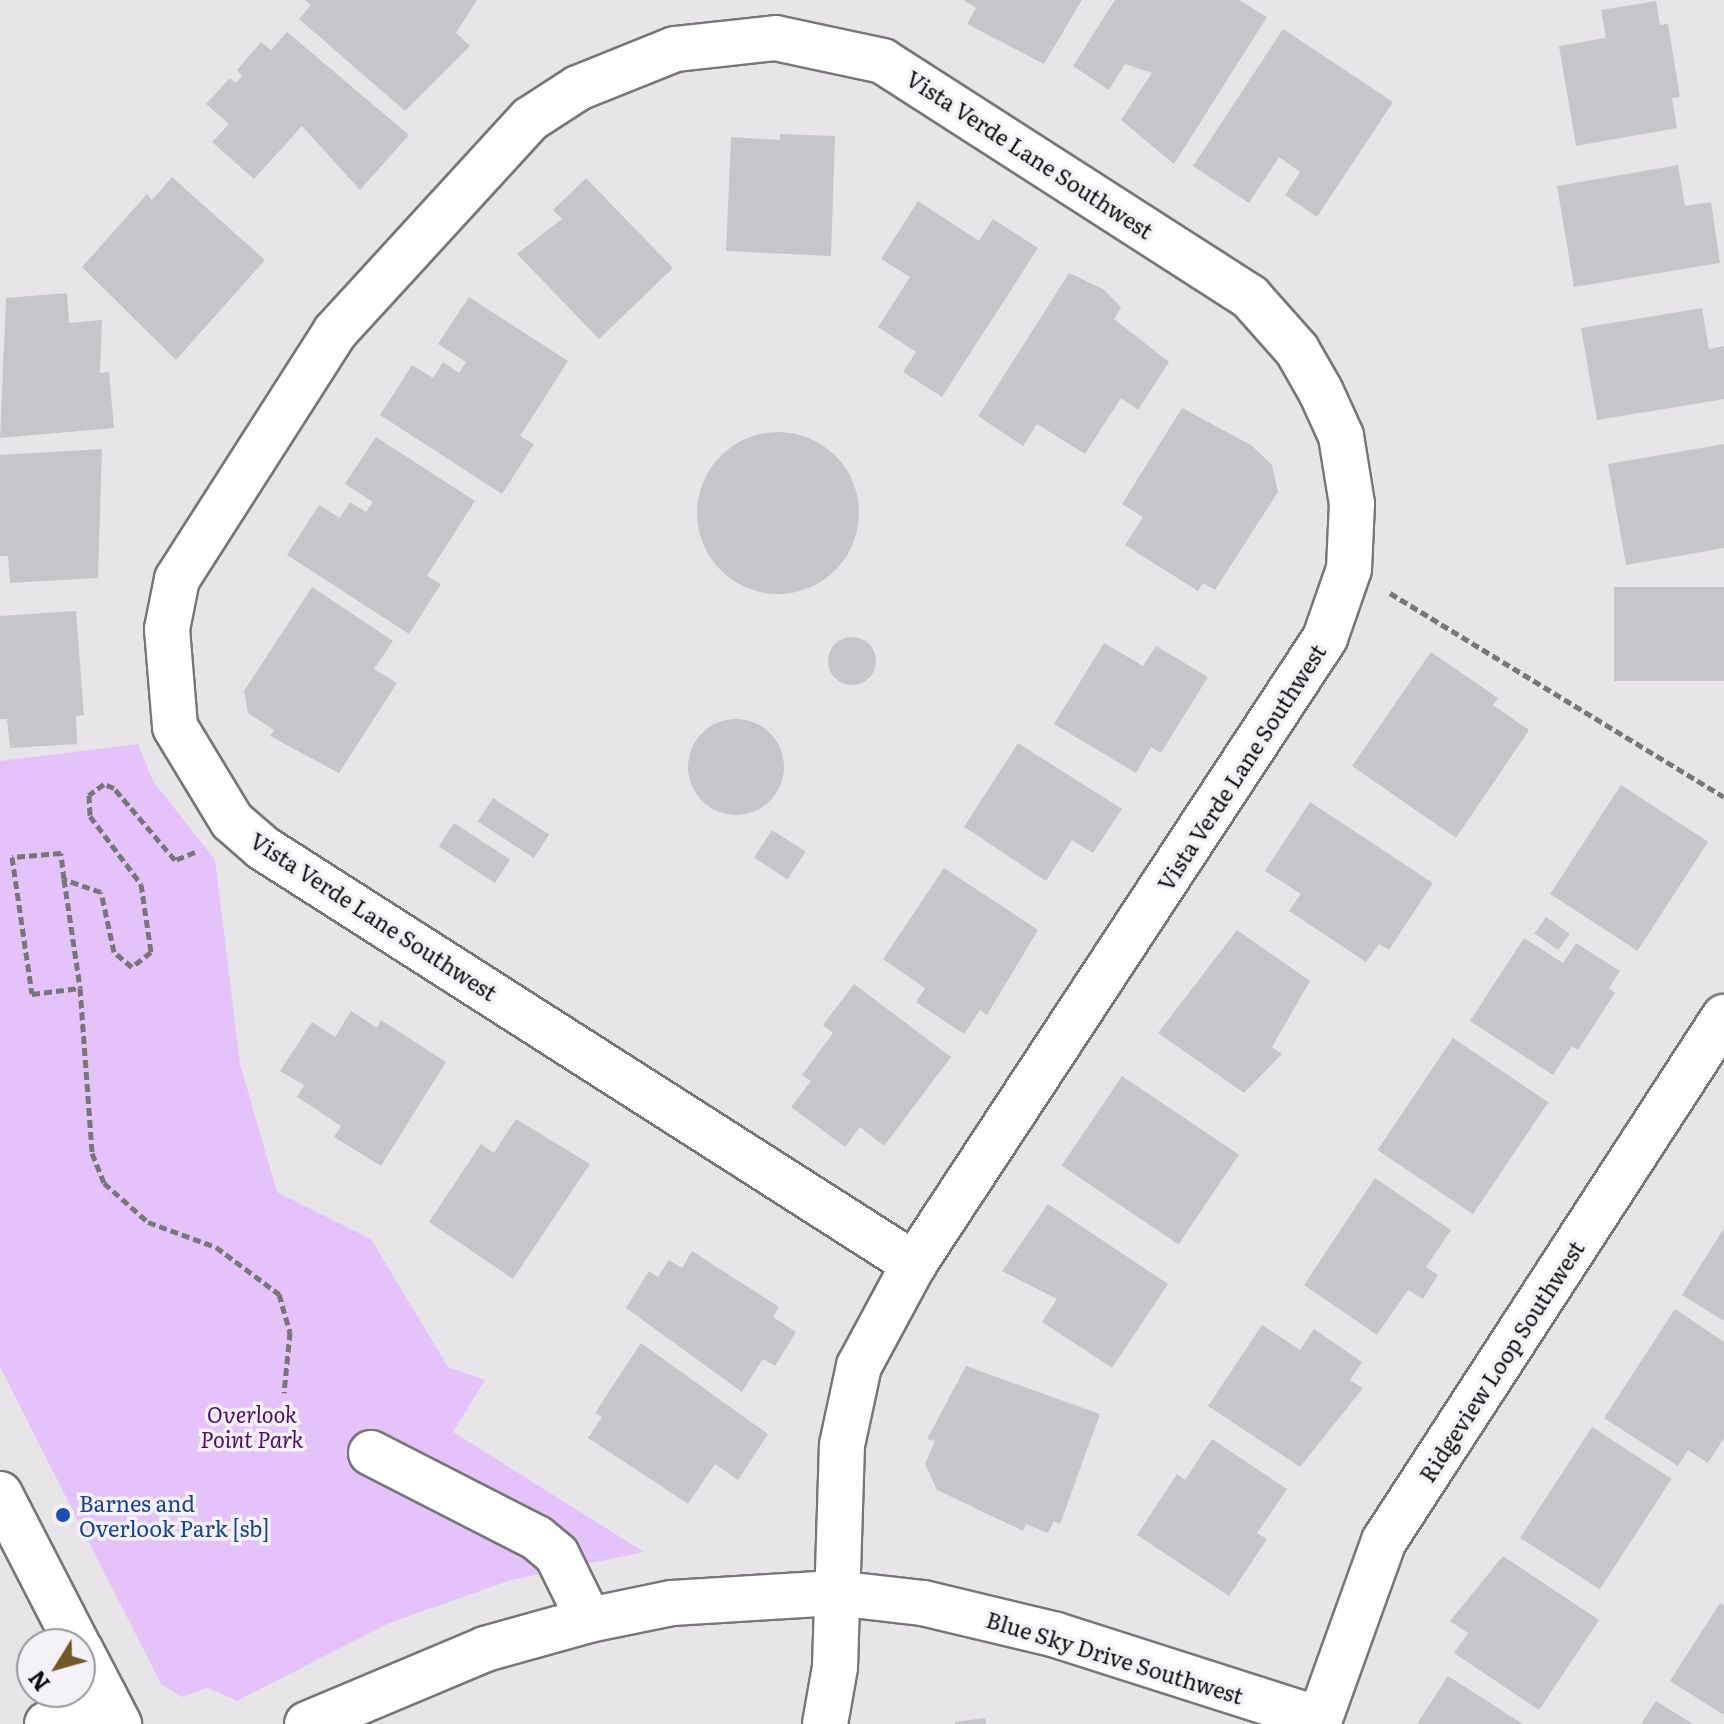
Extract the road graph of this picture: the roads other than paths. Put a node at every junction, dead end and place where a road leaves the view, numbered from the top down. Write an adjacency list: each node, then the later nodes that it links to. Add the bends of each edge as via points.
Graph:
1 (1724, 1017): 10 (street, Ridgeview Loop Southwest, via 1384,1541)
2 (914, 1264): 2 (street, Vista Verde Lane Southwest, via 1325,638 1349,569 1352,504 1341,436 1297,350 1250,297 883,61 776,38 675,49 578,88 530,119 335,332 226,492 177,579 167,680 175,727 232,821 277,857); 5 (street, Vista Verde Lane Southwest, via 859,1366 842,1445)
3 (371, 1453): 6 (street, via 537,1538 557,1555)
4 (0, 1494): 7 (street)
5 (835, 1593): 6 (street, Blue Sky Drive Southwest, via 672,1603); 10 (street, Blue Sky Drive Southwest, via 923,1603 1056,1635); 13 (street, Vista Verde Lane Southwest)
6 (589, 1620): 12 (street, Blue Sky Drive Southwest, via 485,1649)
7 (70, 1628)
8 (96, 1679): 9 (street)
9 (112, 1710): 11 (street)
10 (1319, 1722)
11 (47, 1724)
12 (307, 1724)
13 (825, 1724)

